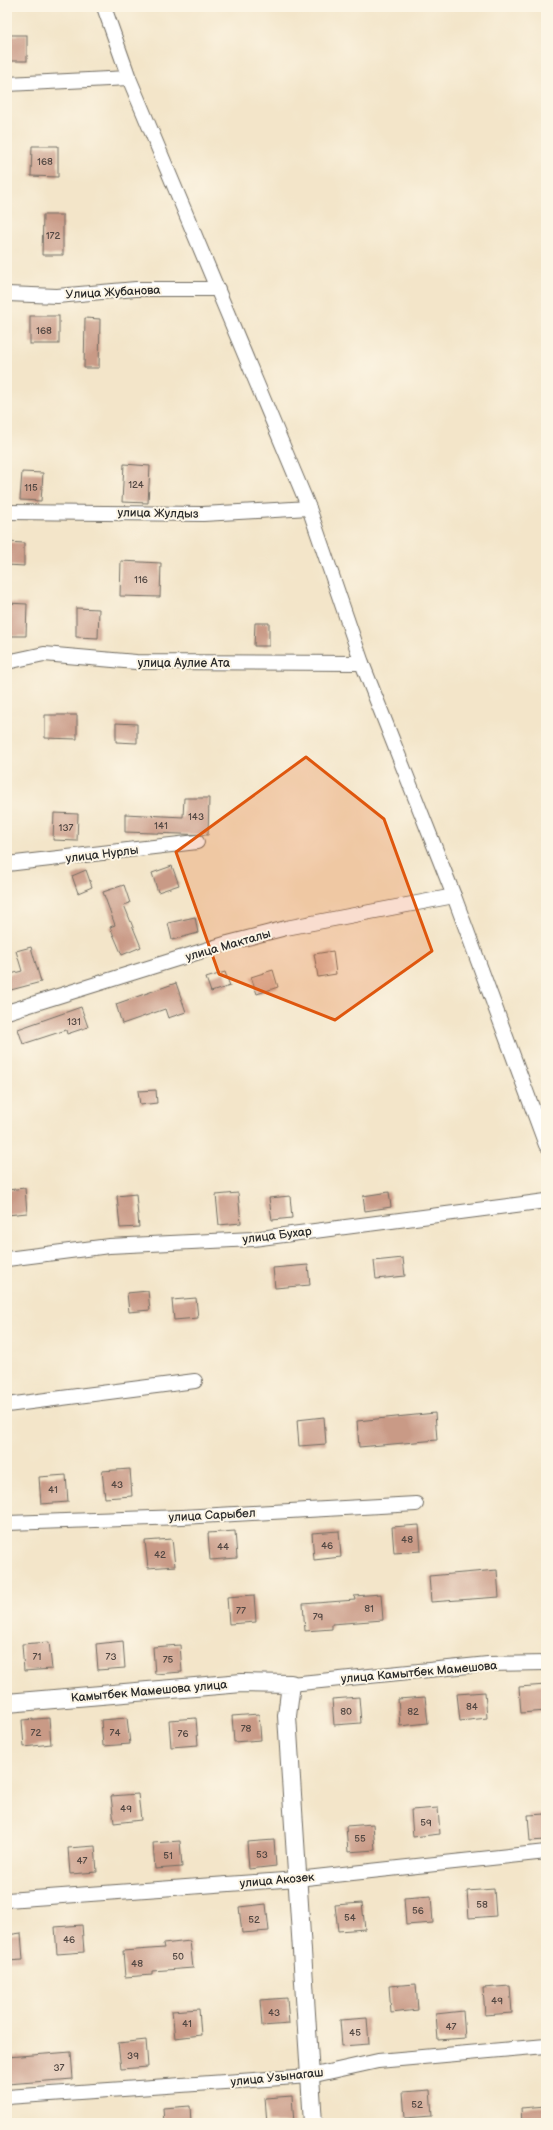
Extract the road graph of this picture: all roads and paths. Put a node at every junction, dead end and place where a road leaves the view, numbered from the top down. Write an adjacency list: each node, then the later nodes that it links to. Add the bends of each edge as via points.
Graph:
1 (104, 7): 2 (street)
2 (128, 78): 3 (street); 4 (street)
3 (7, 84)
4 (218, 289): 5 (street, Улица Жубанова, via 136,290 57,296); 6 (street)
5 (7, 294)
6 (309, 508): 7 (street, улица Жулдыз, via 202,514); 9 (street)
7 (7, 512)
8 (7, 662): 9 (street, улица Аулие Ата, via 44,654 136,662)
9 (362, 663): 12 (street)
10 (197, 842): 11 (street, улица Нурлы)
11 (7, 864)
12 (454, 896): 13 (street, улица Макталы, via 286,928); 14 (street)
13 (7, 1012)
14 (546, 1145)
15 (546, 1201): 16 (street, улица Бухар, via 253,1239 109,1246)
16 (7, 1259)
17 (195, 1381): 18 (street)
18 (7, 1405)
19 (416, 1504): 20 (street, улица Сарыбел, via 182,1517)
20 (7, 1523)
21 (546, 1663): 22 (street, улица Камытбек Мамешова, via 488,1664)
22 (291, 1684): 23 (street, Камытбек Мамешова улица, via 242,1683); 25 (street, via 287,1716)
23 (7, 1703)
24 (546, 1852): 25 (street, улица Акозек)
25 (297, 1879): 26 (street, улица Акозек); 28 (street)
26 (7, 1900)
27 (546, 2046): 28 (street, улица Узынагаш, via 378,2061)
28 (310, 2076): 29 (street, улица Узынагаш); 30 (street)
29 (7, 2097)
30 (313, 2123)

